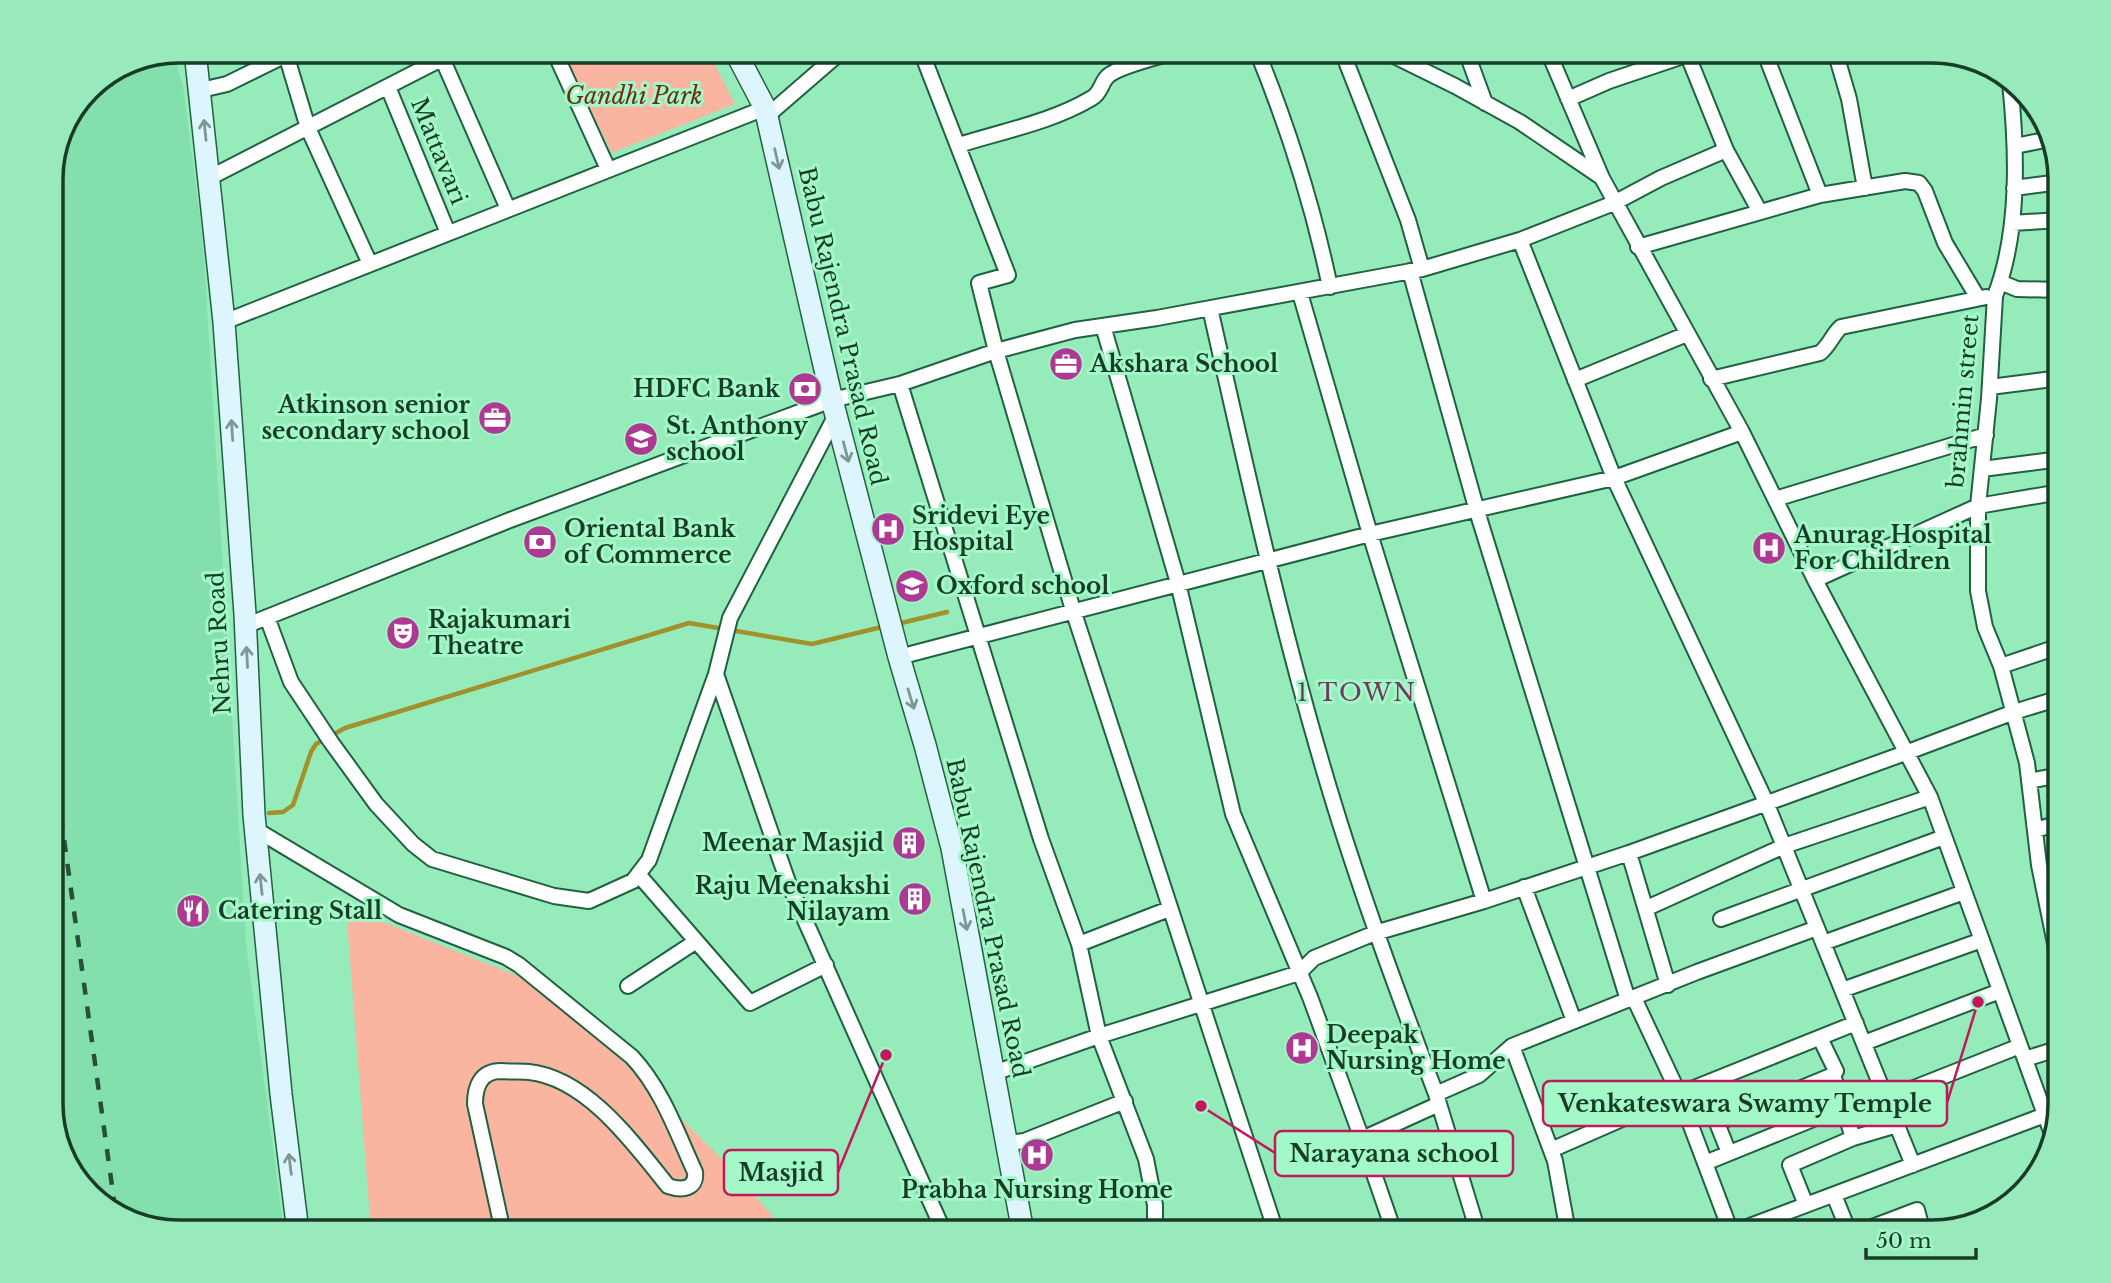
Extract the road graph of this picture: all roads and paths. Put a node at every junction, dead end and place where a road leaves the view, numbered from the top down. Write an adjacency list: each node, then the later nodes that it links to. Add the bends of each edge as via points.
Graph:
1 (197, 63): 21 (street, Nehru Road)
2 (268, 63): 21 (street, via 227,84)
3 (292, 63): 26 (street)
4 (433, 63): 20 (street)
5 (444, 63): 39 (street)
6 (559, 63): 31 (street)
7 (741, 63): 25 (street, Babu Rajendra Prasad Road)
8 (827, 63): 25 (street)
9 (926, 63): 28 (street)
10 (1141, 63): 28 (street, via 1106,77 1095,97 1064,112)
11 (1261, 63): 49 (street, via 1318,229)
12 (1347, 63): 47 (street, via 1408,220)
13 (1409, 63): 24 (street)
14 (1470, 63): 24 (street)
15 (1553, 63): 23 (street)
16 (1658, 63): 23 (street)
17 (1694, 63): 30 (street)
18 (1769, 63): 37 (street)
19 (1838, 63): 35 (street)
20 (388, 87): 26 (street); 43 (street, Mattavari)
21 (201, 90): 32 (street, Nehru Road, one-way to 21)
22 (2011, 94): 29 (street, brahmin street)
23 (1568, 99): 33 (street)
24 (1485, 103): 33 (street)
25 (766, 112): 31 (street); 64 (street, Babu Rajendra Prasad Road, one-way to 64)
26 (308, 128): 32 (street); 46 (street)
27 (2041, 141): 29 (street)
28 (959, 145): 58 (street, via 1008,275 979,282)
29 (2015, 146): 36 (street, brahmin street)
30 (1726, 150): 38 (street); 40 (street)
31 (608, 169): 39 (street)
32 (209, 178): 55 (street, Nehru Road)
33 (1602, 178): 38 (street)
34 (2048, 184): 36 (street)
35 (1865, 188): 37 (street); 53 (street, via 1919,183 1945,243)
36 (2014, 188): 42 (street, brahmin street)
37 (1820, 195): 40 (street)
38 (1614, 202): 44 (street); 45 (street)
39 (508, 209): 43 (street)
40 (1760, 212): 45 (street)
41 (2048, 221): 42 (street)
42 (2012, 223): 48 (street, brahmin street)
43 (448, 233): 46 (street)
44 (1520, 240): 47 (street); 60 (street)
45 (1638, 247): 57 (street)
46 (370, 264): 55 (street)
47 (1416, 270): 49 (street); 73 (street)
48 (2000, 282): 50 (street, via 2017,289); 52 (street, brahmin street)
49 (1330, 287): 51 (street)
50 (2048, 289)
51 (1300, 293): 54 (street); 74 (street)
52 (1995, 296): 53 (street); 63 (street, brahmin street)
53 (1978, 298): 59 (street, via 1842,327 1820,353)
54 (1210, 309): 56 (street); 75 (street)
55 (224, 322): 80 (street, Nehru Road, one-way to 55)
56 (1103, 326): 58 (street); 77 (street)
57 (1687, 334): 59 (street); 60 (street)
58 (996, 351): 62 (street); 78 (street)
59 (1712, 379): 65 (street)
60 (1575, 380): 69 (street)
61 (2048, 380): 63 (street)
62 (900, 384): 64 (street); 81 (street)
63 (1990, 387): 66 (street, brahmin street)
64 (834, 408): 79 (street, via 510,520); 83 (street, Babu Rajendra Prasad Road, one-way to 83); 85 (street, via 730,618)
65 (1742, 432): 69 (street); 71 (street)
66 (1986, 435): 68 (street, brahmin street); 71 (street)
67 (2048, 461): 68 (street)
68 (1982, 469): 72 (street, brahmin street)
69 (1614, 478): 73 (street); 92 (street)
70 (2048, 494): 72 (street)
71 (1775, 499): 76 (street)
72 (1978, 506): 76 (street); 84 (street, brahmin street, via 1978,590 1985,628)
73 (1477, 511): 74 (street); 99 (street)
74 (1370, 534): 75 (street); 104 (street)
75 (1267, 561): 77 (street); 110 (street, via 1320,758)
76 (1815, 580): 88 (street)
77 (1178, 583): 78 (street); 116 (street, via 1233,814)
78 (1073, 610): 81 (street); 107 (street)
79 (267, 618): 80 (street); 100 (street, via 291,682 331,742 376,804 432,859 554,897 589,901 633,881)
80 (245, 626): 94 (street, Nehru Road, one-way to 80)
81 (979, 636): 83 (street); 113 (street, via 1041,839)
82 (2048, 650): 84 (street)
83 (899, 657): 131 (street, Babu Rajendra Prasad Road, one-way to 131, via 952,848)
84 (2001, 666): 87 (street, brahmin street)
85 (716, 674): 100 (street, via 649,860); 115 (street, via 788,882)
86 (2048, 702): 87 (street)
87 (2014, 712): 88 (street); 90 (street, brahmin street)
88 (1908, 752): 91 (street); 92 (street)
89 (2048, 777): 90 (street)
90 (2029, 781): 95 (street, brahmin street)
91 (1930, 797): 96 (street); 97 (street)
92 (1766, 802): 97 (street); 98 (street)
93 (2048, 826): 95 (street)
94 (255, 829): 150 (street, Nehru Road, one-way to 94); 151 (street, via 399,915 519,965 648,1076 695,1172 693,1184 685,1189 668,1186 624,1132 576,1090 531,1072 496,1071 481,1079 475,1089 475,1104)
95 (2035, 830): 105 (street, brahmin street)
96 (1944, 837): 102 (street); 103 (street)
97 (1784, 846): 102 (street); 106 (street)
98 (1629, 852): 99 (street); 106 (street)
99 (1588, 865): 101 (street); 121 (street)
100 (638, 874): 112 (street)
101 (1524, 887): 104 (street); 123 (street)
102 (1802, 889): 108 (street); 109 (street)
103 (1964, 892): 111 (street); 114 (street)
104 (1484, 901): 110 (street)
105 (2048, 902)
106 (1647, 908): 117 (street)
107 (1169, 909): 113 (street); 122 (street)
108 (1721, 919)
109 (1817, 928): 114 (street); 117 (street)
110 (1375, 933): 116 (street, via 1314,958); 134 (street)
111 (1982, 940): 119 (street); 120 (street)
112 (695, 942): 115 (street, via 750,1003); 118 (street)
113 (1079, 943): 125 (street)
114 (1824, 943): 119 (street)
115 (825, 965): 152 (street)
116 (1299, 973): 122 (street); 142 (street)
117 (1668, 985): 121 (street)
118 (628, 986)
119 (1842, 990): 124 (street)
120 (2000, 991): 127 (street); 130 (street)
121 (1631, 999): 123 (street); 133 (street)
122 (1201, 1005): 125 (street); 155 (street)
123 (1574, 1021): 128 (street)
124 (1856, 1023): 126 (street); 127 (street)
125 (1099, 1036): 131 (street); 136 (street)
126 (1820, 1038): 132 (street, via 1836,1071); 133 (street)
127 (1864, 1043): 135 (street)
128 (1512, 1046): 134 (street, via 1479,1075); 144 (street)
129 (2048, 1050): 130 (street)
130 (2022, 1053): 135 (street); 138 (street)
131 (994, 1073): 143 (street, Babu Rajendra Prasad Road)
132 (1833, 1075): 137 (street); 145 (street, via 1717,1123)
133 (1679, 1094): 144 (street); 146 (street)
134 (1437, 1099): 142 (street); 157 (street)
135 (1886, 1099): 140 (street)
136 (1125, 1101): 143 (street, via 1024,1141); 154 (street, via 1146,1159)
137 (1843, 1107): 141 (street); 145 (street)
138 (2045, 1115): 139 (street); 147 (street)
139 (2047, 1120)
140 (1897, 1125): 141 (street); 147 (street)
141 (1853, 1138): 149 (street, via 1790,1165)
142 (1362, 1139): 156 (street)
143 (1007, 1143): 153 (street, Babu Rajendra Prasad Road)
144 (1551, 1150): 158 (street)
145 (1729, 1153): 146 (street)
146 (1705, 1163): 159 (street)
147 (1913, 1165): 148 (street)
148 (1834, 1195): 149 (street); 161 (street)
149 (1806, 1205): 160 (street)
150 (297, 1220)
151 (500, 1220)
152 (939, 1220)
153 (1021, 1220)
154 (1155, 1220)
155 (1272, 1220)
156 (1390, 1220)
157 (1474, 1220)
158 (1566, 1220)
159 (1728, 1220)
160 (1765, 1220)
161 (1844, 1220)
162 (1890, 1220): 163 (street, via 1917,1210)
163 (1920, 1220)

